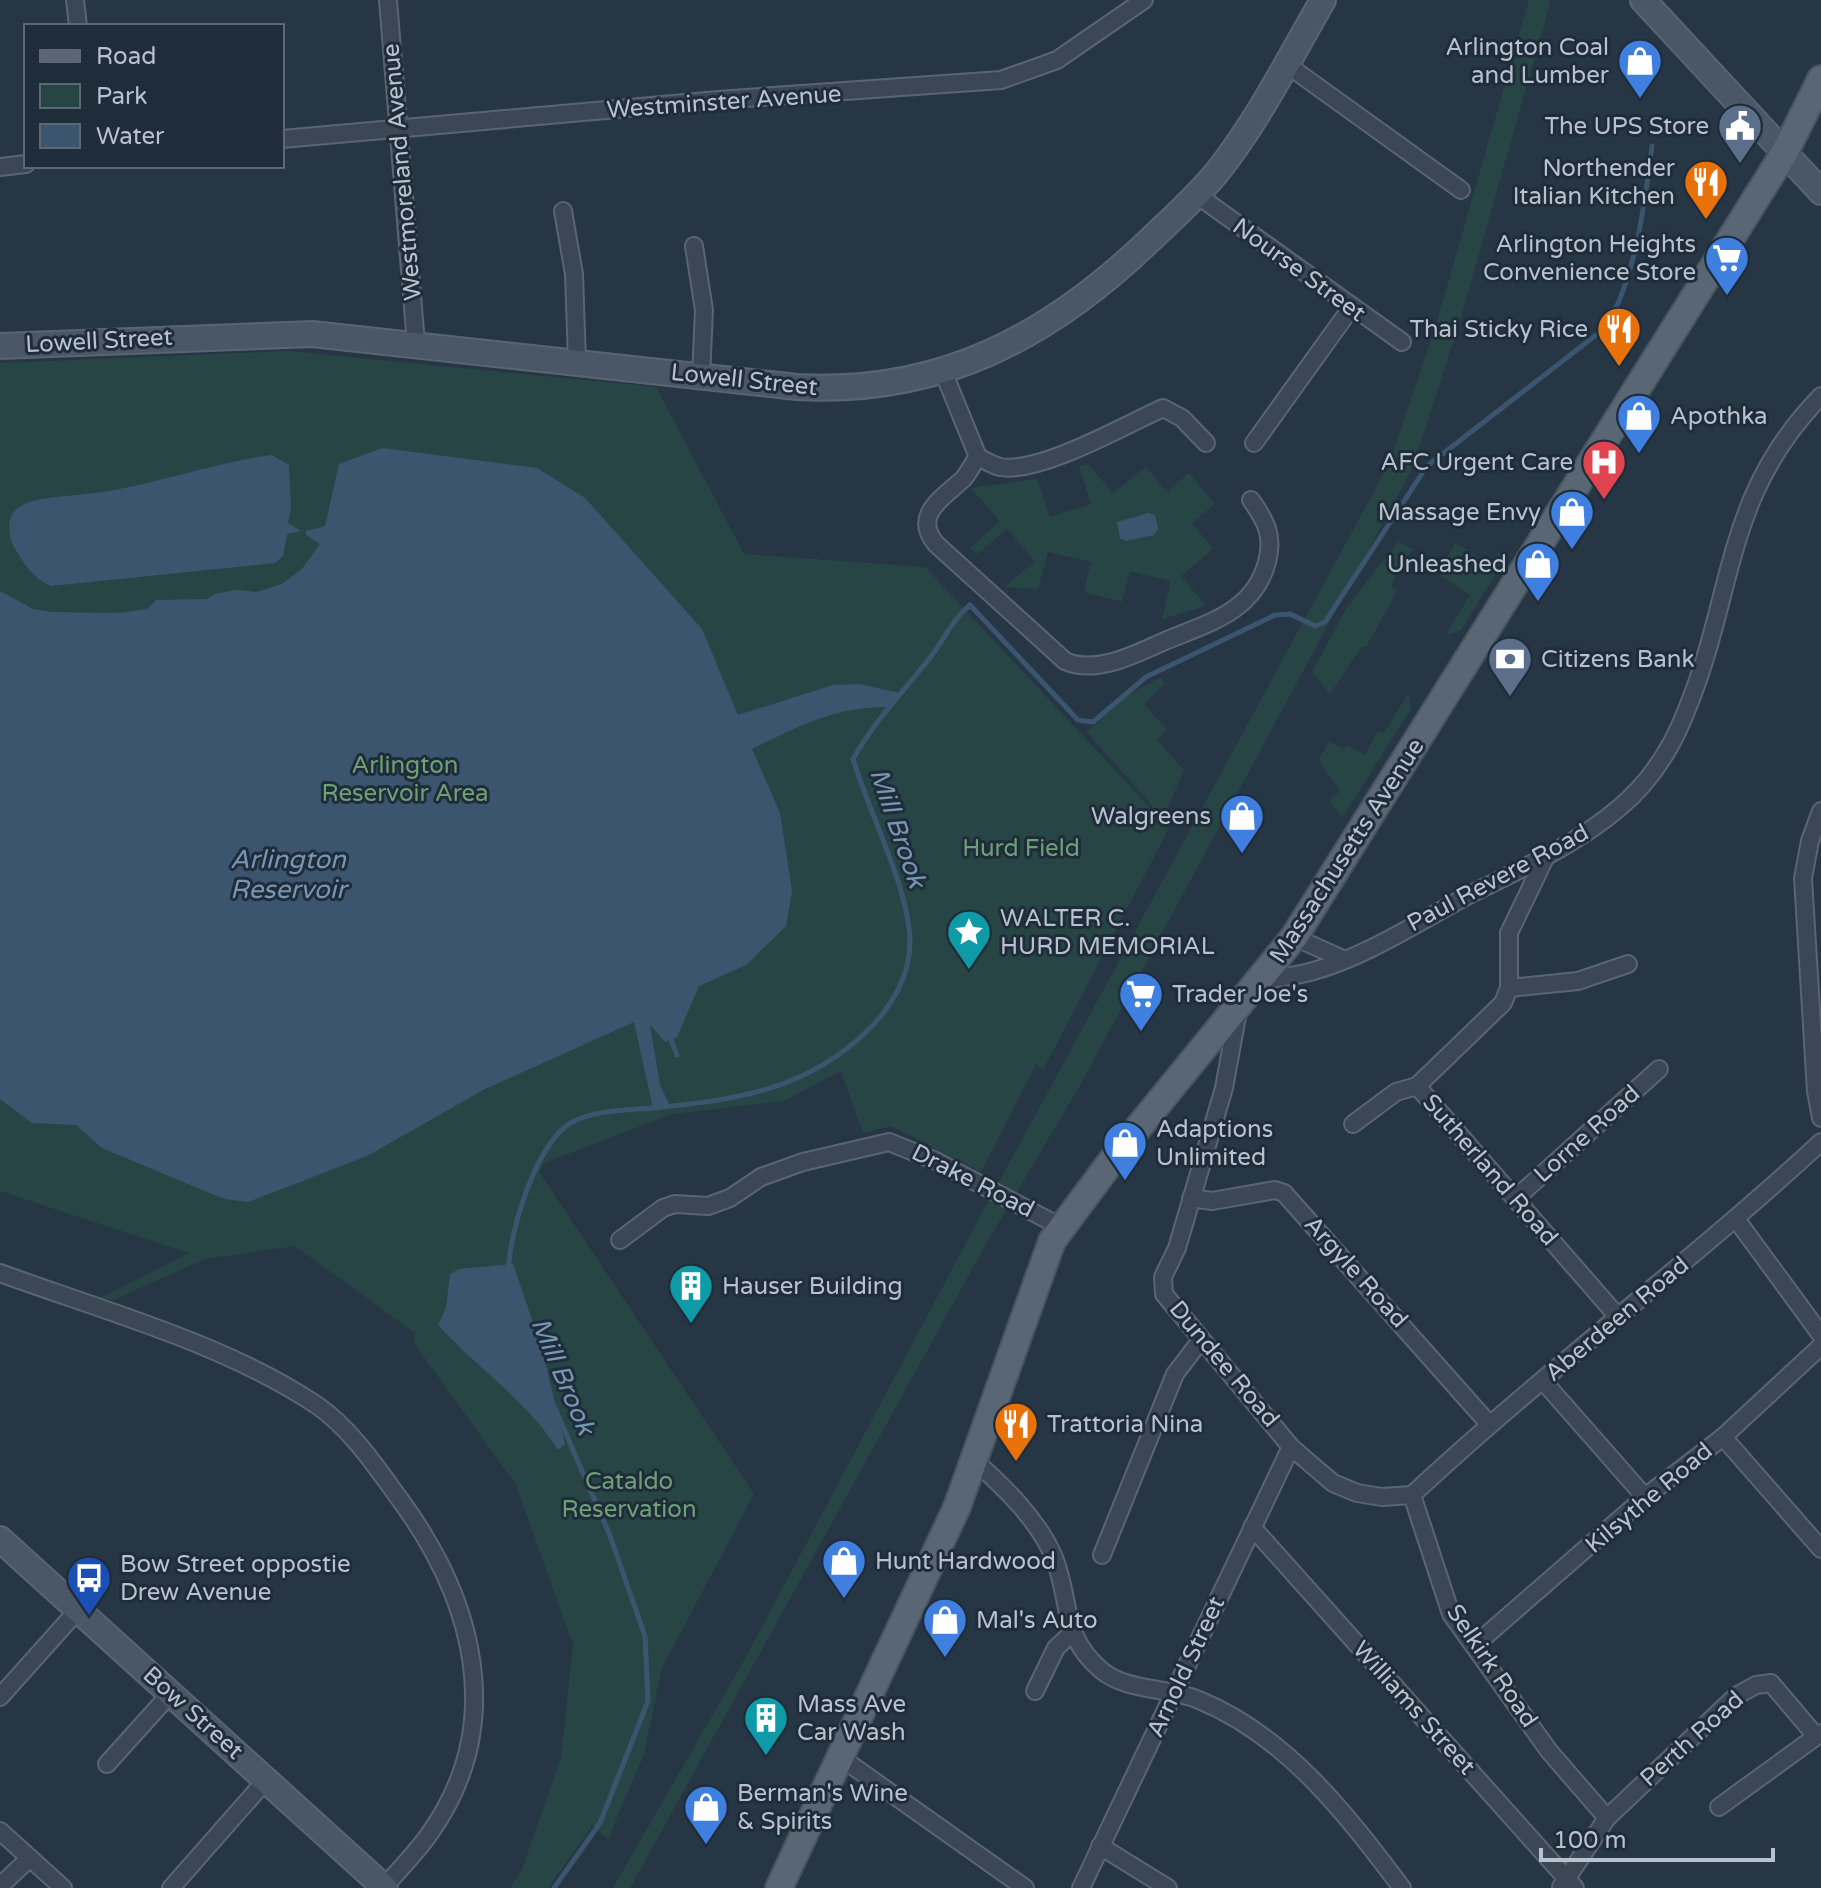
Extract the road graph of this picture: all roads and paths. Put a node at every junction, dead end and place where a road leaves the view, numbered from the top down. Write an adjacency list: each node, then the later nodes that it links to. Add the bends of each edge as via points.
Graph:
1 (75, 0): 6 (street)
2 (388, 0): 9 (street, Westmoreland Avenue)
3 (1144, 0): 9 (street, Westminster Avenue, via 1057,60 1001,80)
4 (1323, 0): 7 (main road, Lowell Street)
5 (1643, 0): 11 (main road)
6 (78, 24)
7 (1286, 64): 14 (street); 16 (main road, Lowell Street, via 1236,145)
8 (1821, 79): 11 (main road, Massachusetts Avenue)
9 (398, 128): 10 (street, Westminster Avenue); 21 (street, Westmoreland Avenue)
10 (284, 139)
11 (1785, 152): 15 (main road); 33 (main road, Massachusetts Avenue)
12 (24, 164): 13 (street)
13 (0, 167)
14 (1461, 190)
15 (1821, 192)
16 (1197, 195): 19 (street, Nourse Street); 24 (main road, Lowell Street, via 1075,306 1004,347)
17 (563, 211): 23 (street, via 574,274)
18 (694, 246): 25 (street, via 704,310)
19 (1351, 308): 20 (street, Nourse Street); 28 (street)
20 (1402, 342)
21 (416, 344): 22 (main road, Lowell Street, via 312,334); 23 (main road, Lowell Street)
22 (0, 346)
23 (577, 362): 25 (main road, Lowell Street)
24 (943, 371): 25 (main road, Lowell Street, via 833,389); 29 (street)
25 (701, 377)
26 (1821, 396): 32 (street, Paul Revere Road, via 1778,447 1753,493 1698,679 1661,761 1622,805)
27 (1206, 443): 29 (street, via 1182,418 1163,408 1039,461 1009,467)
28 (1254, 443)
29 (978, 457): 30 (street, via 931,508 930,535 1073,665 1102,665 1135,654 1245,604 1262,580 1270,541 1267,524)
30 (1251, 500)
31 (1821, 811): 41 (street, via 1803,878)
32 (1546, 856): 34 (street, Paul Revere Road); 37 (street, via 1509,933)
33 (1294, 937): 34 (street); 36 (main road, Massachusetts Avenue)
34 (1343, 959): 36 (street, Paul Revere Road, via 1308,973)
35 (1628, 964): 37 (street, via 1578,981)
36 (1262, 980): 38 (main road, Massachusetts Avenue)
37 (1509, 988): 40 (street, Sutherland Road, via 1503,1003)
38 (1238, 1009): 44 (street, Dundee Road, via 1224,1088); 47 (main road, Massachusetts Avenue)
39 (1659, 1069): 45 (street, Lorne Road)
40 (1417, 1086): 42 (street, via 1396,1092); 45 (street, Sutherland Road)
41 (1821, 1118)
42 (1353, 1124)
43 (1821, 1142): 46 (street, Aberdeen Road)
44 (1191, 1198): 52 (street, Dundee Road, via 1162,1283 1167,1298); 55 (street, Argyle Road, via 1212,1201 1273,1190 1284,1193)
45 (1515, 1199): 50 (street, Sutherland Road)
46 (1736, 1219): 50 (street, Aberdeen Road); 51 (street)
47 (1061, 1227): 48 (street, Drake Road, via 897,1143 879,1142 761,1177 715,1204 663,1208); 58 (main road, Massachusetts Avenue, via 1042,1262)
48 (620, 1240)
49 (0, 1273): 85 (street, via 273,1379 321,1408 366,1453 410,1513 451,1585 473,1653 474,1717 458,1780 438,1819)
50 (1619, 1318): 54 (street, Aberdeen Road)
51 (1821, 1335)
52 (1201, 1340): 57 (street, Dundee Road); 64 (street, via 1175,1374)
53 (1821, 1346): 56 (street, Kilsythe Road)
54 (1544, 1382): 55 (street, Aberdeen Road); 60 (street)
55 (1489, 1424): 59 (street, Aberdeen Road)
56 (1723, 1437): 60 (street, Kilsythe Road); 63 (street)
57 (1291, 1447): 59 (street, Dundee Road, via 1333,1483 1357,1493); 61 (street, Arnold Street)
58 (976, 1462): 66 (street, via 1009,1494 1048,1546); 73 (main road, Massachusetts Avenue)
59 (1412, 1495): 67 (street, Selkirk Road, via 1451,1614)
60 (1645, 1497): 67 (street, Kilsythe Road)
61 (1252, 1527): 70 (street, Arnold Street); 81 (street, Williams Street)
62 (0, 1539): 65 (main road, Bow Street)
63 (1821, 1549)
64 (1102, 1555)
65 (77, 1611): 69 (main road, Bow Street); 71 (street)
66 (1072, 1633): 68 (street, via 1056,1648); 70 (street, via 1078,1647 1112,1677)
67 (1474, 1646): 77 (street, Selkirk Road, via 1549,1751)
68 (1035, 1691)
69 (171, 1693): 74 (street); 75 (main road, Bow Street)
70 (1173, 1694): 79 (street, Arnold Street); 90 (street, via 1197,1699 1246,1725 1292,1759 1349,1819)
71 (0, 1697)
72 (1819, 1735): 76 (street); 77 (street, Perth Road, via 1771,1683 1764,1684 1736,1696)
73 (840, 1757): 86 (main road, Massachusetts Avenue); 87 (street)
74 (107, 1764)
75 (267, 1779): 84 (street); 85 (main road, Bow Street)
76 (1719, 1807)
77 (1607, 1818): 81 (street, Perth Road)
78 (0, 1831): 80 (street)
79 (1100, 1846): 88 (street, Arnold Street); 89 (street)
80 (30, 1858): 82 (street); 83 (street)
81 (1567, 1884)
82 (0, 1886)
83 (63, 1888)
84 (171, 1888)
85 (384, 1888)
86 (779, 1888)
87 (1025, 1888)
88 (1081, 1888)
89 (1168, 1888)
90 (1402, 1888)

